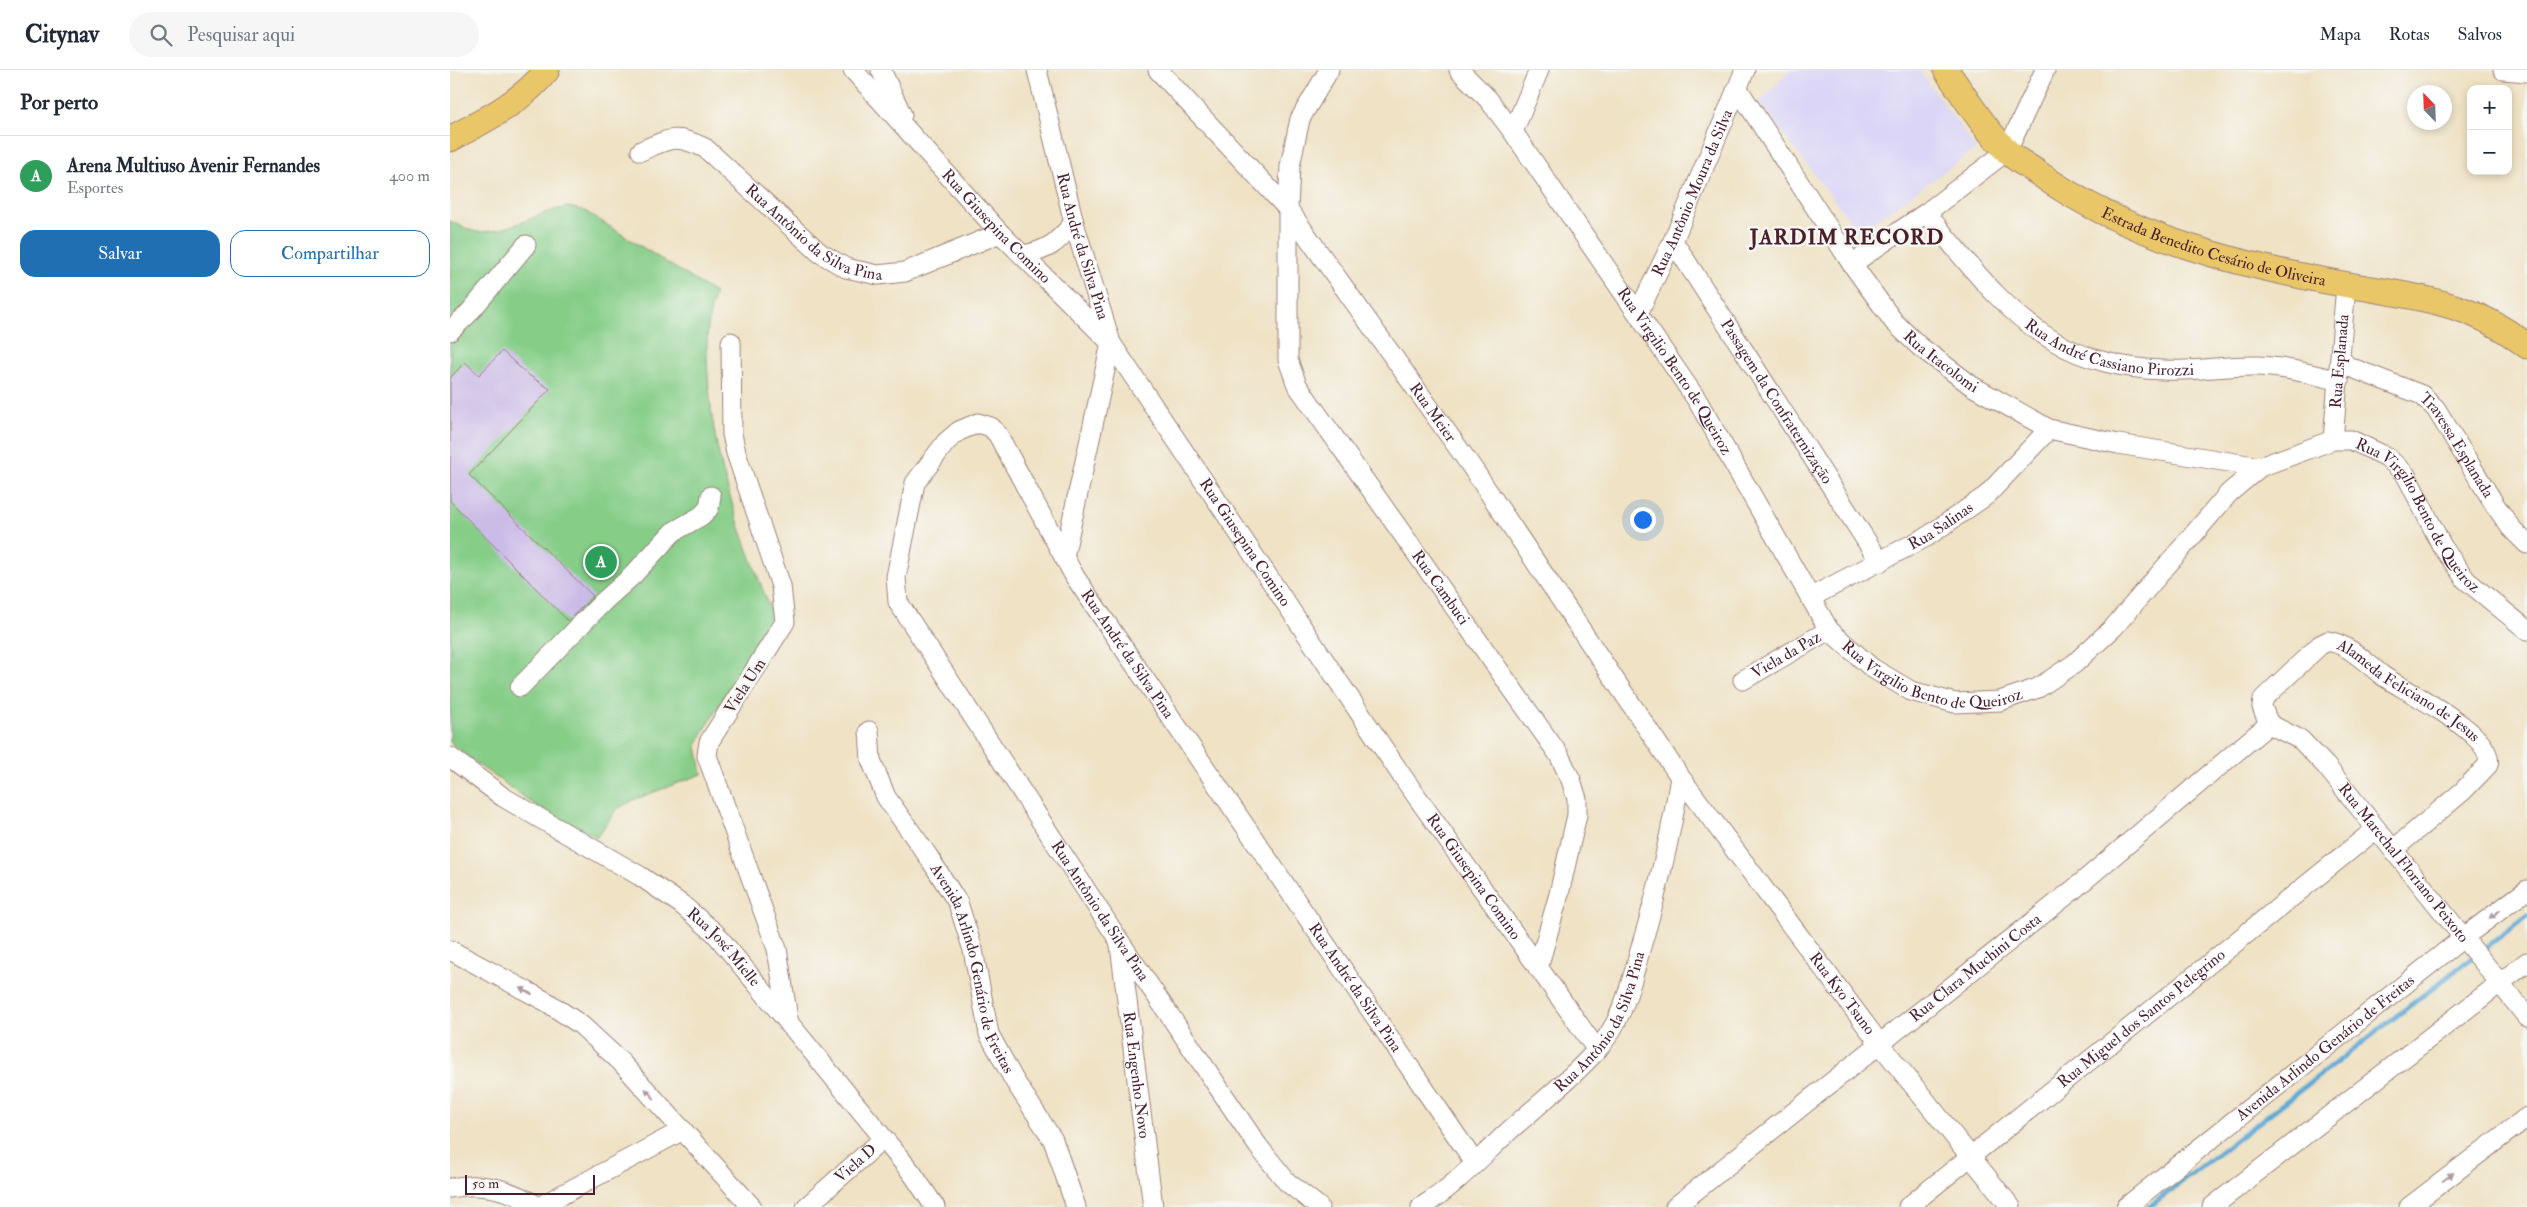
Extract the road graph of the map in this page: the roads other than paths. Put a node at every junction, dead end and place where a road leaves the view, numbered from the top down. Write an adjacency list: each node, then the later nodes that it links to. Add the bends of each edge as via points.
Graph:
1 (546, 70): 17 (main road, via 536,84 484,121)
2 (853, 70): 15 (street, Rua Giusepina Comino)
3 (881, 70): 15 (street)
4 (1037, 70): 22 (street, Rua André da Silva Pina)
5 (1158, 70): 20 (street, Rua Meier)
6 (1329, 70): 20 (street, Rua Cambuci, via 1300,119 1290,166)
7 (1459, 70): 16 (street, Rua Virgilio Bento de Queiroz, via 1488,99)
8 (1539, 70): 16 (street)
9 (1746, 70): 14 (street, Rua Antônio Moura da Silva)
10 (1946, 70): 19 (main road, Estrada Benedito Cesário de Oliveira)
11 (2045, 70): 19 (street)
12 (2503, 70): 13 (street)
13 (2527, 72)
14 (1738, 89): 24 (street, Rua Antônio Moura da Silva); 27 (street, Rua Itacolomi)
15 (910, 132): 23 (street, Rua Giusepina Comino)
16 (1513, 132): 29 (street, Rua Virgilio Bento de Queiroz)
17 (450, 139)
18 (642, 150): 23 (street, Rua Antônio da Silva Pina, via 665,140 684,138 705,148 820,253 854,270 878,275 905,272)
19 (2008, 151): 21 (street); 28 (main road, Estrada Benedito Cesário de Oliveira, via 2083,203 2170,240 2227,258)
20 (1288, 209): 53 (street, Rua Meier, via 1471,466); 61 (street, Rua Cambuci, via 1288,360 1297,385 1559,755 1572,780 1577,815)
21 (1926, 213): 27 (street); 37 (street, Rua André Cassiano Pirozzi, via 1970,266 2013,310 2054,342 2092,358 2133,368 2163,370 2273,367)
22 (1074, 223): 26 (street, via 1044,251); 34 (street, Rua André da Silva Pina)
23 (1000, 233): 26 (street, Rua Giusepina Comino)
24 (1674, 241): 29 (street, Rua Antônio Moura da Silva); 44 (street, Passagem da Confraternização)
25 (526, 246): 30 (street)
26 (1024, 255): 34 (street, Rua Giusepina Comino)
27 (1852, 264): 38 (street, Rua Itacolomi, via 1894,322 1919,346 1972,386)
28 (2346, 285): 35 (main road, Estrada Benedito Cesário de Oliveira, via 2419,296 2468,310); 36 (street, Rua Esplanada)
29 (1638, 313): 45 (street, Rua Virgilio Bento de Queiroz, via 1697,400)
30 (468, 314): 31 (street); 32 (street)
31 (450, 331)
32 (450, 342)
33 (731, 342): 64 (street, Viela Um, via 732,434 781,586 785,622 709,742 707,756 777,949)
34 (1111, 343): 43 (street, Rua André da Silva Pina); 61 (street, Rua Giusepina Comino, via 1400,773)
35 (2527, 346)
36 (2341, 359): 37 (street, Rua Esplanada); 42 (street, Travessa Esplanada, via 2347,366 2422,395 2436,409 2511,528)
37 (2339, 381): 39 (street, Rua Esplanada)
38 (2049, 428): 40 (street, Rua Itacolomi, via 2118,444); 44 (street, Rua Salinas, via 1987,495 1928,536)
39 (2333, 440): 40 (street, Rua Virgilio Bento de Queiroz); 47 (street, Rua Virgilio Bento de Queiroz, via 2351,440 2387,457 2406,475 2442,546 2461,573)
40 (2260, 467): 46 (street, Rua Virgilio Bento de Queiroz, via 2229,493 2114,627 2074,664 2020,696 2000,701 1955,703 1912,691 1872,668)
41 (711, 496): 49 (street, via 709,508 701,516 673,532)
42 (2527, 544)
43 (1064, 557): 58 (street, Rua Antônio da Silva Pina, via 1008,450 990,427 978,423 958,431 946,442 916,483 896,577 898,602); 71 (street, Rua André da Silva Pina)
44 (1880, 562): 45 (street, Rua Salinas)
45 (1811, 597): 46 (street, Rua Virgilio Bento de Queiroz)
46 (1829, 630): 48 (street, Viela da Paz)
47 (2527, 630)
48 (1744, 680)
49 (520, 687)
50 (2269, 724): 54 (street, Rua Marechal Floriano Peixoto, via 2301,740 2314,752); 55 (street, Alameda Feliciano de Jesus, via 2262,706 2266,695 2328,641 2337,642 2470,732 2486,750 2489,762 2486,768); 65 (street, Rua Clara Muchini Costa, via 2073,890)
51 (869, 731): 77 (street, Avenida Arlindo Genário de Freitas, via 871,760 886,797 958,903 973,950 989,1034 1052,1140)
52 (450, 757): 64 (street, Rua José Mielle, via 503,797 640,876 681,904 715,933)
53 (1680, 777): 65 (street, Rua Kyo Tsuno); 66 (street, Rua Antônio da Silva Pina, via 1659,888 1624,1008)
54 (2376, 830): 55 (street, Rua Marechal Floriano Peixoto); 70 (street, Rua Miguel dos Santos Pelegrino)
55 (2394, 849): 57 (street, Rua Marechal Floriano Peixoto)
56 (2527, 890): 57 (street, Avenida Arlindo Genário de Freitas, one-way to 57)
57 (2466, 939): 62 (street, Rua Marechal Floriano Peixoto); 84 (street, Avenida Arlindo Genário de Freitas)
58 (1120, 942): 78 (street, Rua Engenho Novo); 79 (street, Rua Antônio da Silva Pina, via 1258,1146 1287,1182)
59 (450, 950): 68 (street, one-way to 59, via 620,1061 581,1025 548,1002)
60 (2527, 962): 62 (street)
61 (1538, 968): 66 (street, Rua Giusepina Comino)
62 (2499, 983): 63 (street, Rua Marechal Floriano Peixoto); 85 (street)
63 (2527, 1017)
64 (790, 1025): 69 (street, Rua José Mielle)
65 (1880, 1044): 70 (street, Rua Kyo Tsuno); 81 (street, Rua Clara Muchini Costa)
66 (1597, 1050): 71 (street, Rua Antônio da Silva Pina)
67 (2527, 1117): 86 (street, one-way to 67)
68 (683, 1130): 73 (street); 74 (street)
69 (883, 1140): 75 (street, Viela D); 76 (street, Rua José Mielle, via 912,1173)
70 (1970, 1158): 82 (street, Rua Miguel dos Santos Pelegrino); 83 (street, Rua Kyo Tsuno)
71 (1475, 1162): 80 (street, Rua Antônio da Silva Pina)
72 (450, 1188): 73 (street, via 499,1187)
73 (539, 1207)
74 (752, 1207)
75 (806, 1207)
76 (935, 1207)
77 (1076, 1207)
78 (1153, 1207)
79 (1319, 1207)
80 (1421, 1207)
81 (1676, 1207)
82 (1908, 1207)
83 (2011, 1207)
84 (2126, 1207)
85 (2212, 1207)
86 (2409, 1207)

